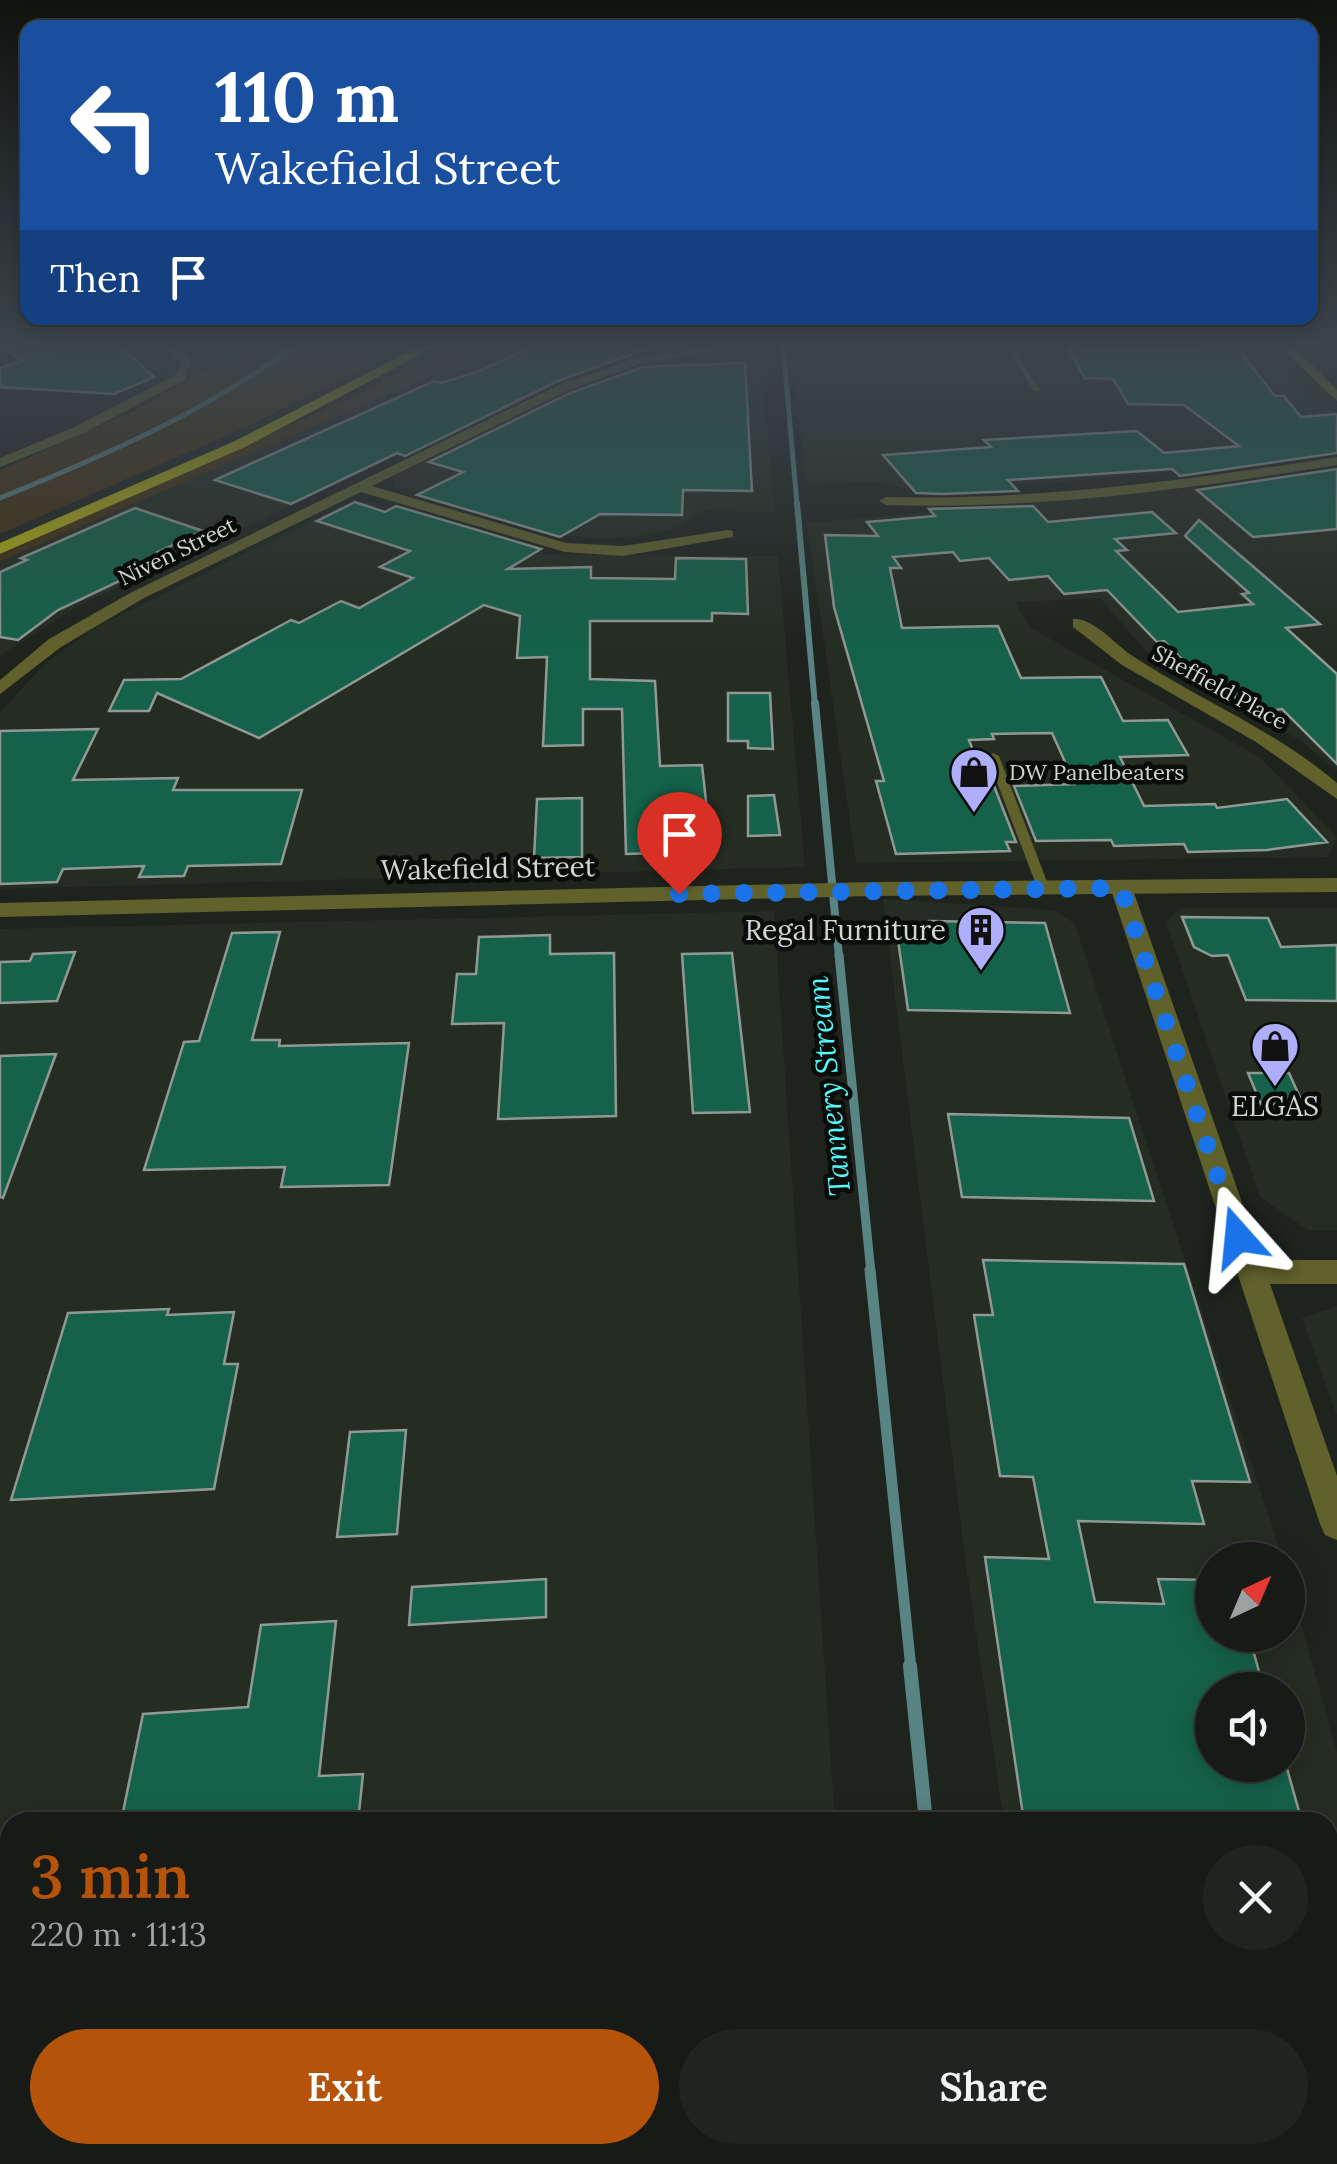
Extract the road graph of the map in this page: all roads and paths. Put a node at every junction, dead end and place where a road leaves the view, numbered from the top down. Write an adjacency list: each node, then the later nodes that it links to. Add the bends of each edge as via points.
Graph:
1 (41, 445): 6 (street)
2 (222, 445): 10 (highway)
3 (238, 445): 10 (highway)
4 (447, 445): 7 (street, Niven Street)
5 (1337, 461): 8 (street, via 1231,478 976,501)
6 (0, 463)
7 (359, 487): 9 (street, via 565,547 623,551); 12 (street, Niven Street, via 122,603 55,644)
8 (886, 501)
9 (728, 534)
10 (0, 546)
11 (1080, 623): 14 (street, Sheffield Place, via 1128,661 1273,741)
12 (0, 689)
13 (993, 756): 16 (lane)
14 (1337, 793)
15 (1337, 885): 17 (street, Wakefield Street)
16 (1043, 887): 17 (street, Wakefield Street); 18 (street, Wakefield Street)
17 (1121, 888): 19 (street)
18 (0, 910)
19 (1250, 1272): 20 (street); 21 (street)
20 (1337, 1272)
21 (1337, 1524)

